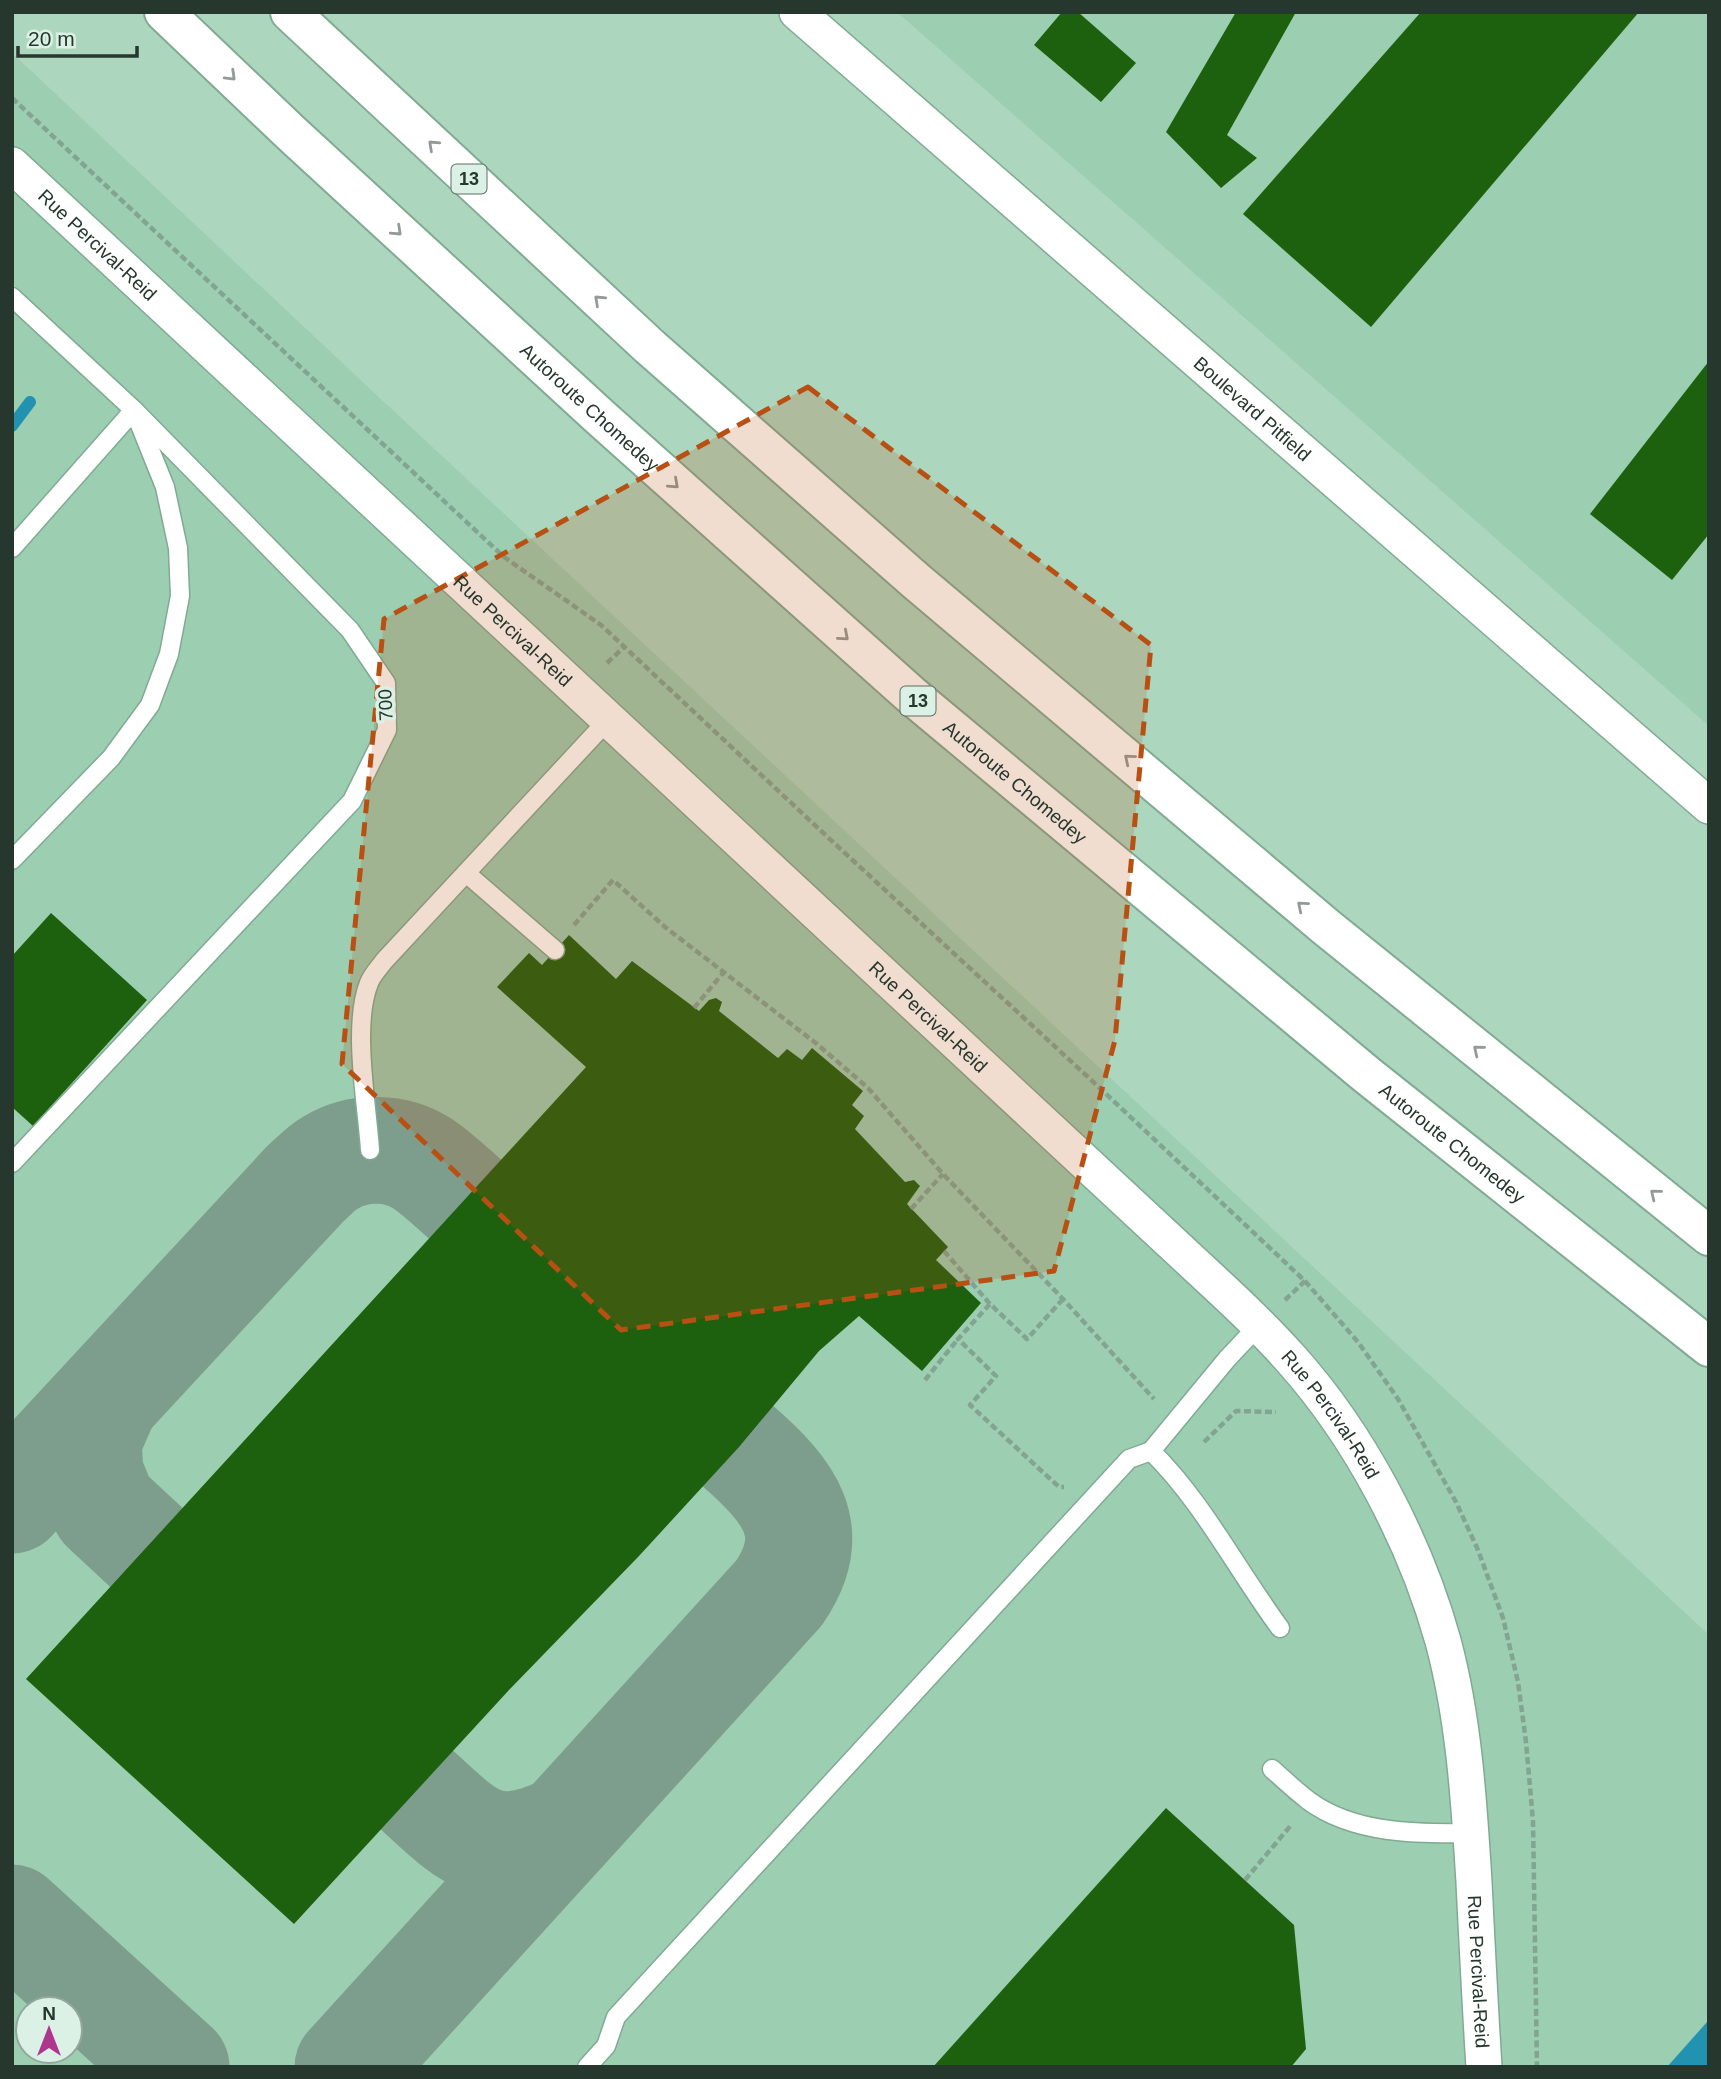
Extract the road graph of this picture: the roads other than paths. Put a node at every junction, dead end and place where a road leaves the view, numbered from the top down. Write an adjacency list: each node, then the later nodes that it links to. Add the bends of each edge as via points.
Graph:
1 (164, 12): 17 (highway, Autoroute Chomedey / 13, one-way to 17, via 600,418 910,694 1367,1075)
2 (290, 12): 15 (highway, 13, one-way to 2, via 1326,927 916,581 649,346)
3 (797, 12): 9 (street, Boulevard Pitfield)
4 (12, 165): 8 (street, Rue Percival-Reid)
5 (12, 297): 6 (lane, 700)
6 (134, 410): 7 (lane); 10 (lane, via 165,487 178,548 180,596 169,654 149,705 111,758); 14 (lane, 700, via 350,630 386,683 387,730 352,801)
7 (12, 548)
8 (608, 720): 11 (lane); 16 (street, Rue Percival-Reid)
9 (1709, 806)
10 (12, 860)
11 (466, 873): 12 (lane); 13 (lane, via 384,961 364,997 361,1037)
12 (555, 950)
13 (370, 1150)
14 (12, 1163)
15 (1709, 1236)
16 (1259, 1325): 18 (lane); 21 (street, Rue Percival-Reid, via 1293,1360 1357,1449 1407,1541 1445,1653 1464,1752)
17 (1709, 1347)
18 (1151, 1451): 19 (lane, via 1185,1490); 22 (lane, via 1129,1459 821,1793 616,2017 606,2046)
19 (1280, 1628)
20 (1272, 1769): 21 (lane, via 1310,1802 1362,1825 1427,1834)
21 (1471, 1833): 23 (street, Rue Percival-Reid)
22 (587, 2067)
23 (1484, 2067)

